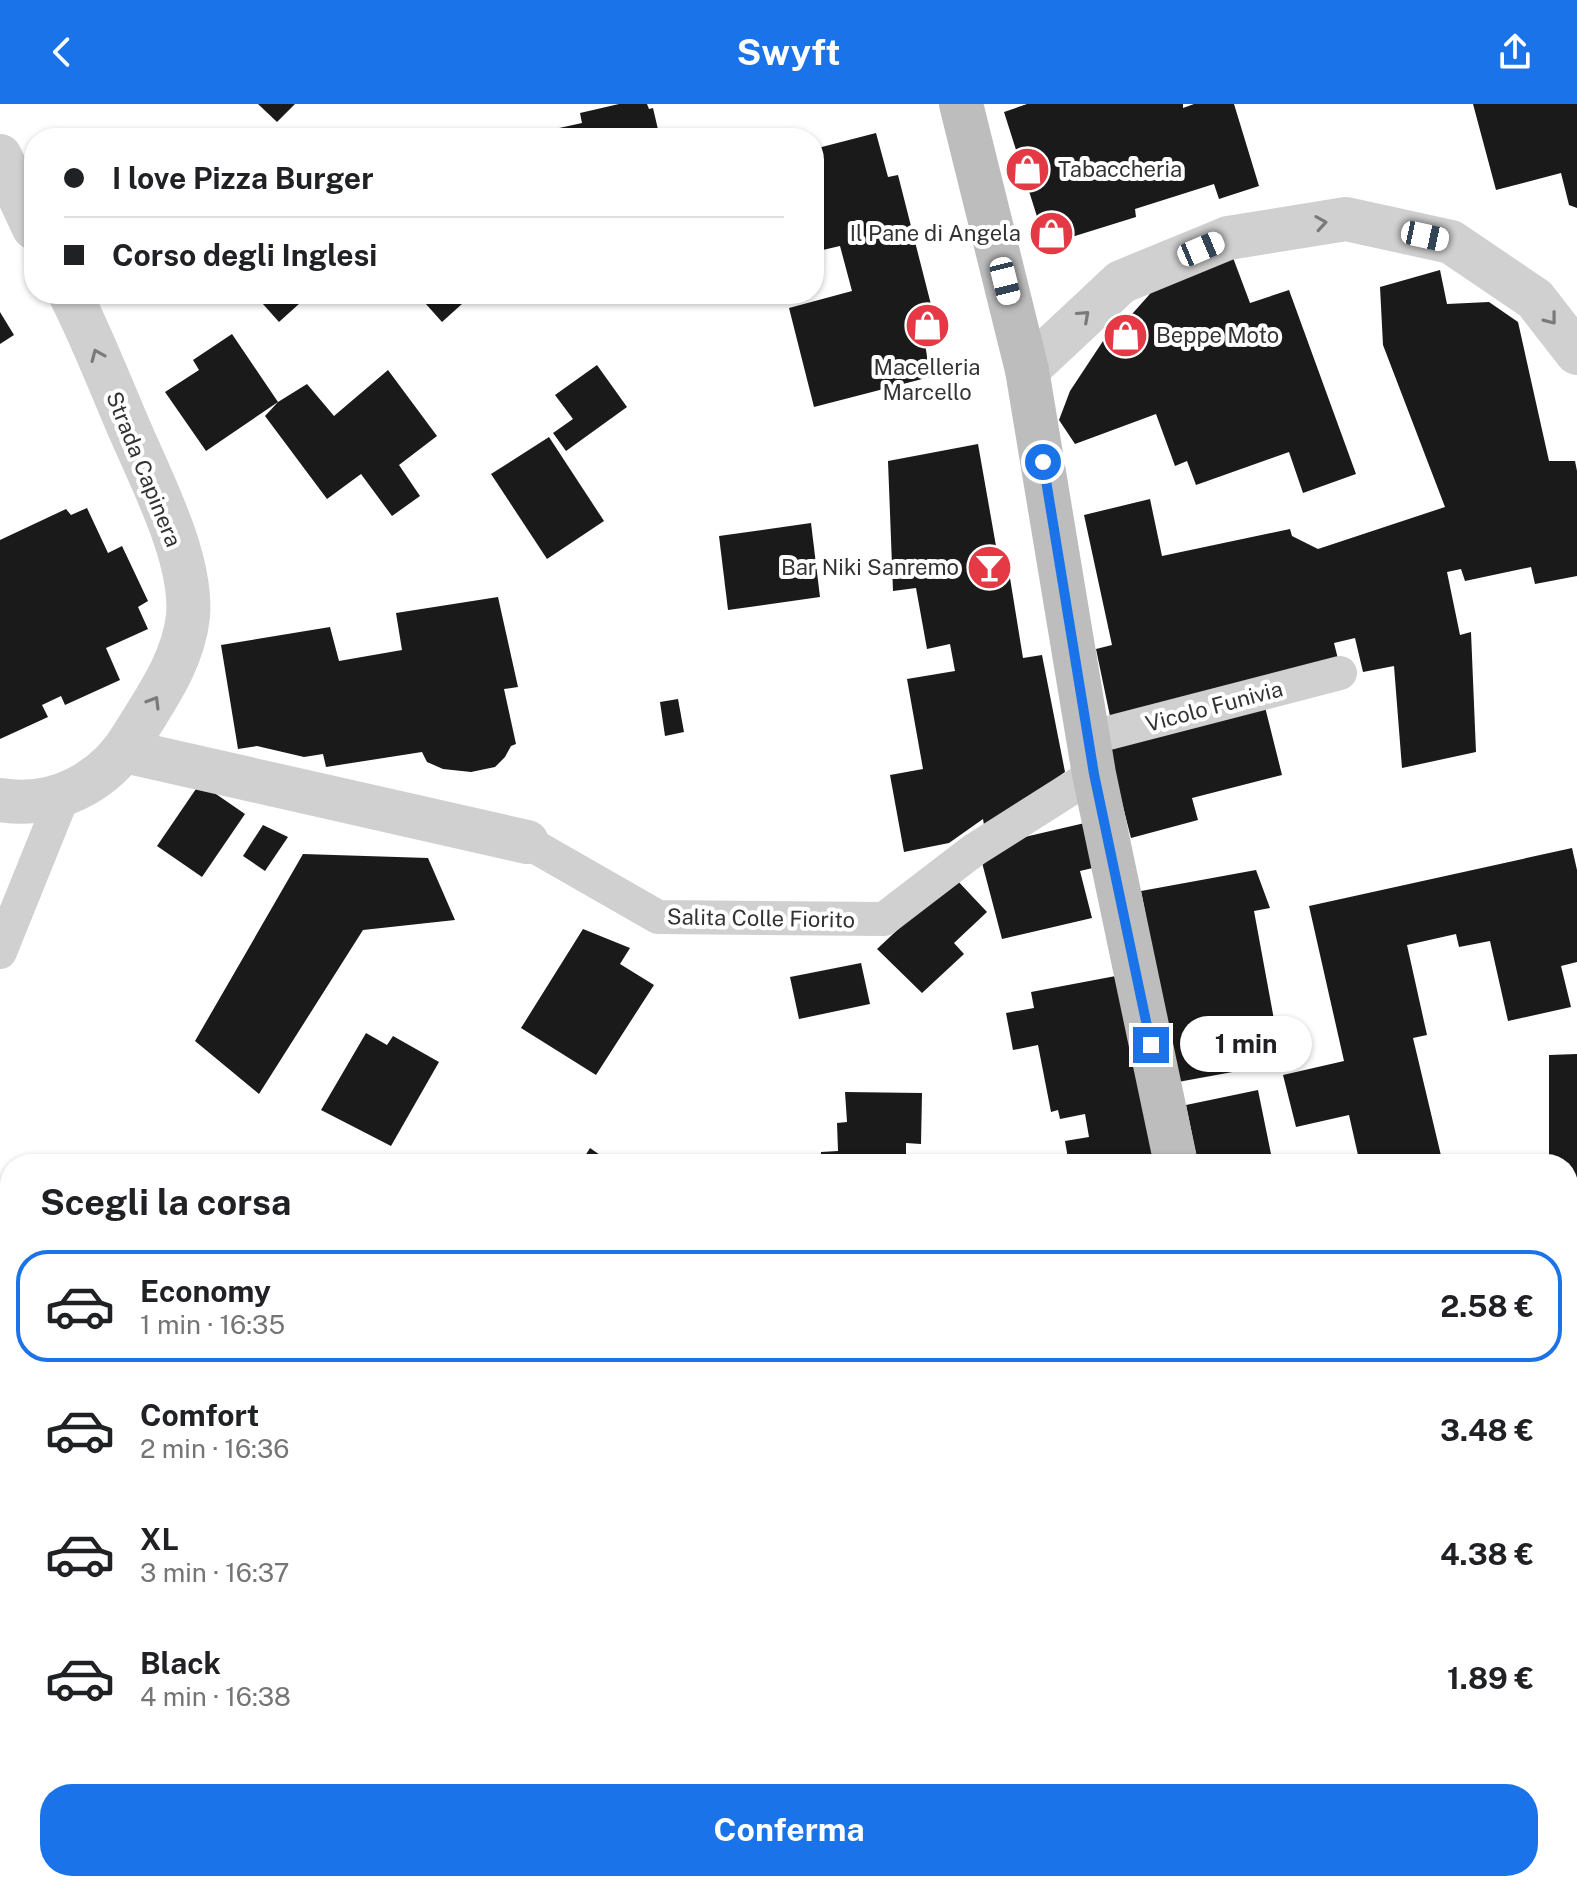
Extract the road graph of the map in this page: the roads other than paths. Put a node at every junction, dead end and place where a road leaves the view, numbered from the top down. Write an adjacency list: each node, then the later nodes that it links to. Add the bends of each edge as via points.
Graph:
1 (961, 104): 6 (main road)
2 (0, 156): 3 (street)
3 (24, 207)
4 (74, 304): 8 (street, Strada Capinera, one-way to 4, via 176,665 188,616 187,586 174,534)
5 (1577, 353): 6 (street, one-way to 5, via 1121,282 1228,238 1346,219 1451,242 1535,299)
6 (1027, 370): 9 (main road)
7 (1340, 673): 9 (street, Vicolo Funivia)
8 (125, 751): 10 (street, Strada Capinera, via 100,776); 12 (street, Salita Colle Fiorito)
9 (1091, 756): 12 (street, Salita Colle Fiorito, via 884,919 658,917); 14 (main road)
10 (63, 796): 11 (street); 13 (street)
11 (0, 800)
12 (527, 842)
13 (0, 952)
14 (1174, 1154)

